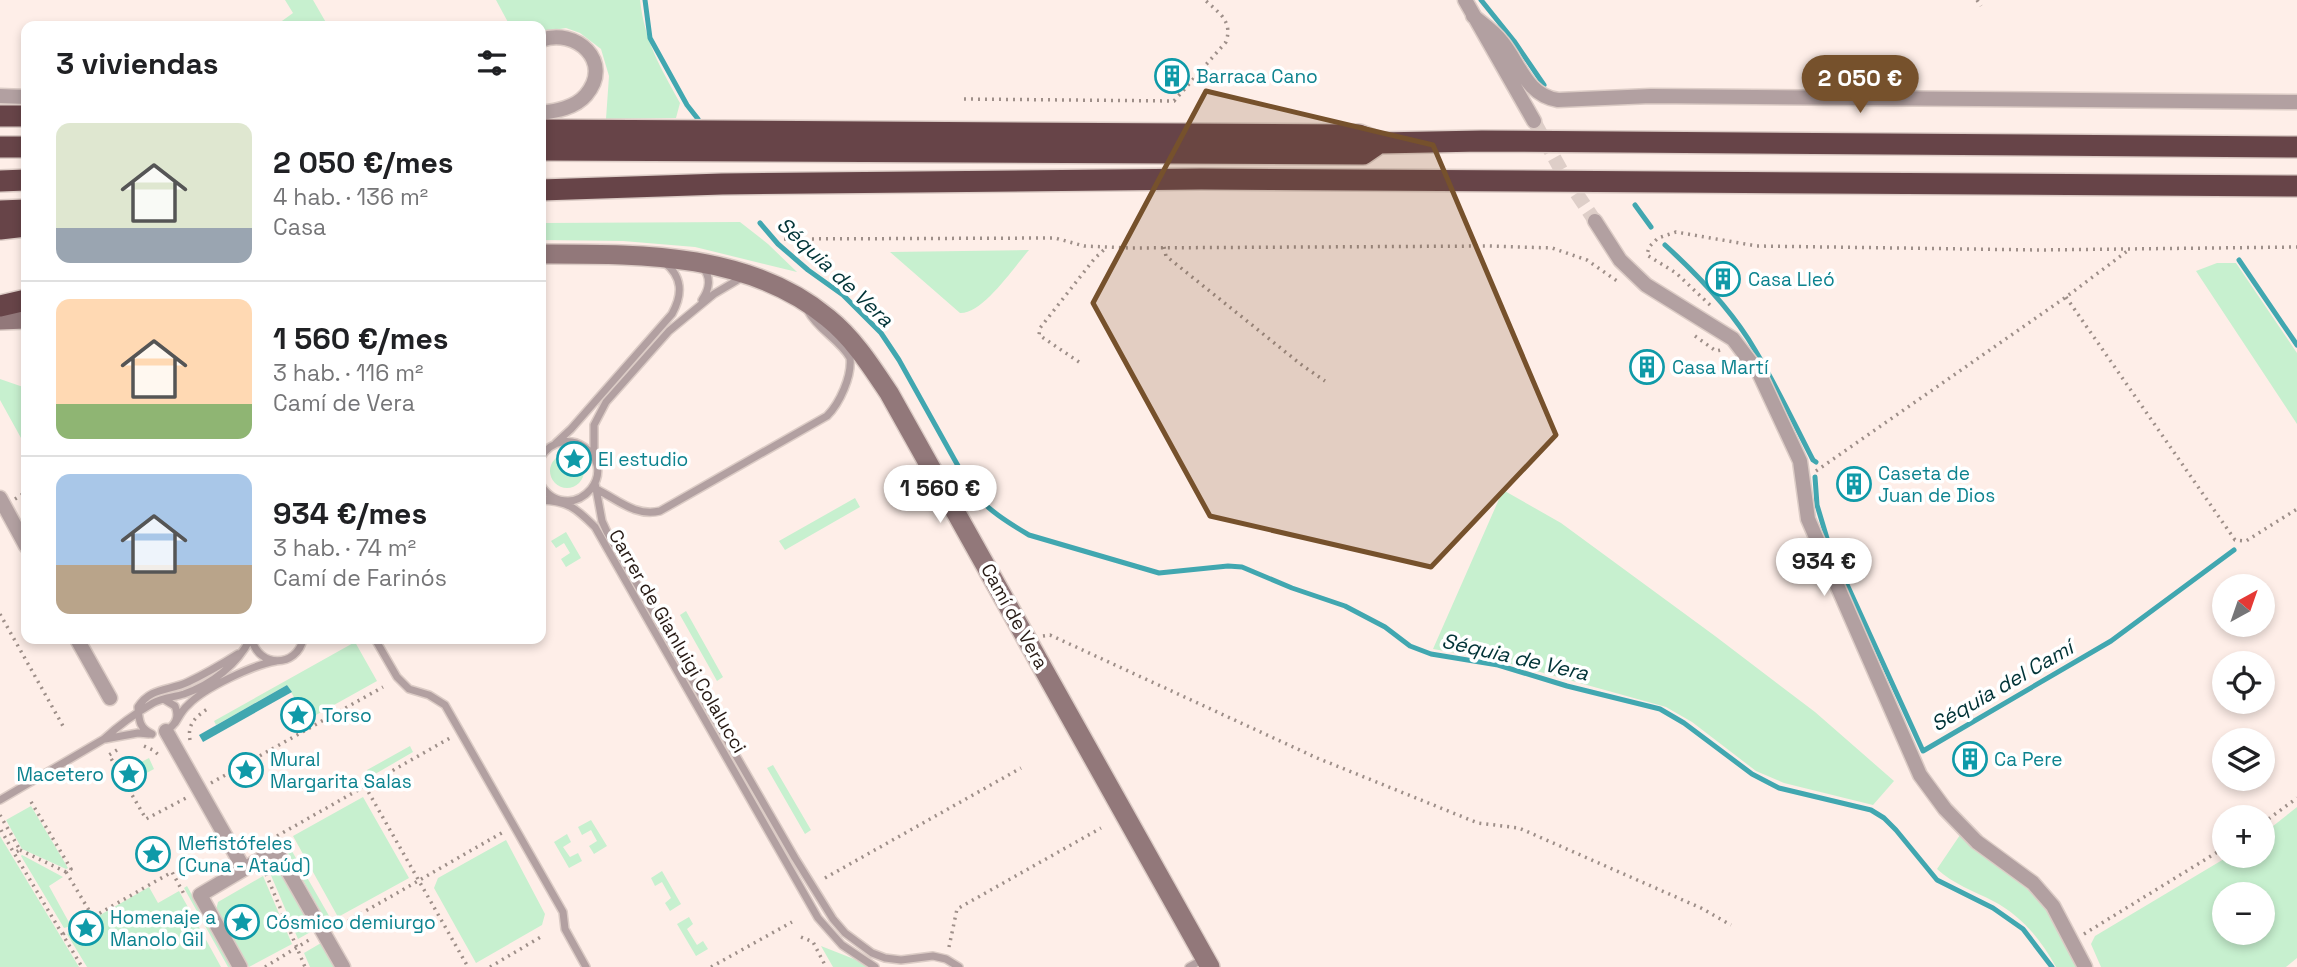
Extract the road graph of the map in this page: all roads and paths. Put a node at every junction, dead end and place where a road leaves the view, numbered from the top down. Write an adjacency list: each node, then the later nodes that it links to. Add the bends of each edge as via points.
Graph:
1 (1205, 0): 9 (path, via 1227,20 1226,42 1174,102)
2 (1465, 0): 5 (street)
3 (1977, 0): 4 (path)
4 (1981, 6)
5 (1473, 16): 10 (street, via 1502,41 1531,88 1558,100 1651,96); 14 (street)
6 (546, 38): 11 (street, via 574,39 590,50 595,67 587,94 574,104)
7 (0, 96): 8 (street)
8 (21, 97)
9 (964, 99)
10 (2297, 102)
11 (546, 112)
12 (0, 116): 13 (highway)
13 (21, 117)
14 (1534, 121)
15 (546, 130): 16 (highway, via 1359,135)
16 (1379, 143): 19 (highway); 20 (highway, via 1363,154)
17 (0, 147): 18 (highway)
18 (21, 147)
19 (2297, 147)
20 (546, 150)
21 (21, 180): 22 (highway)
22 (0, 181)
23 (546, 181): 24 (highway)
24 (722, 184): 25 (highway, via 1201,179); 26 (highway)
25 (2297, 186)
26 (546, 190)
27 (21, 209): 28 (highway)
28 (0, 211)
29 (1595, 221): 51 (street, via 1620,260 1646,285)
30 (21, 227): 31 (highway)
31 (0, 229)
32 (785, 239): 33 (path, via 1055,238)
33 (1107, 247): 34 (path); 54 (path, via 1040,328 1039,335)
34 (1164, 247): 43 (path, via 1552,248 1587,260); 56 (path, via 1166,256)
35 (2297, 247): 36 (path)
36 (2132, 248): 45 (path); 51 (path, via 1757,246 1676,232 1658,238 1647,255 1701,295 1717,313)
37 (546, 254): 38 (street, Camí de Vera)
38 (612, 254): 39 (street, Camí de Vera); 41 (street)
39 (652, 255): 40 (street, Camí de Vera); 58 (lane, via 667,264 681,287 672,314)
40 (695, 262): 42 (street, Camí de Vera); 48 (lane, via 706,269 709,288)
41 (597, 272)
42 (758, 277): 44 (street, Camí de Vera); 48 (lane, via 727,285)
43 (1627, 287)
44 (797, 295): 55 (lane, via 815,322 847,353); 57 (street, Camí de Vera, via 846,334)
45 (2066, 297): 61 (path); 69 (path, via 2235,540 2245,541)
46 (21, 301): 47 (highway)
47 (0, 306)
48 (693, 312): 60 (lane, via 661,339 606,402 594,425)
49 (21, 319): 50 (street)
50 (0, 320)
51 (1717, 329): 53 (street)
52 (1694, 335): 53 (path, via 1716,351)
53 (1740, 349): 61 (street, via 1759,373)
54 (1079, 362)
55 (856, 372): 57 (lane, via 879,382); 64 (lane, via 827,416 660,511 635,510)
56 (1325, 381)
57 (889, 393): 72 (street, Camí de Vera)
58 (556, 443): 59 (lane); 60 (lane, via 583,445)
59 (546, 450)
60 (594, 458): 62 (lane)
61 (1804, 479): 123 (street, via 1808,519 1920,775 1977,842 2033,883 2053,906)
62 (596, 487): 64 (lane); 67 (lane, via 581,498); 68 (lane)
63 (546, 490): 67 (lane, Carrer de Gianluigi Colalucci)
64 (611, 497): 68 (lane, via 603,496)
65 (0, 498): 70 (street)
66 (546, 500): 67 (lane)
67 (561, 501): 138 (lane, Carrer de Gianluigi Colalucci, via 595,527 823,925 842,945)
68 (598, 505): 125 (lane, via 607,532 833,919 872,953 901,960)
69 (2297, 509)
70 (21, 537)
71 (0, 614): 85 (path)
72 (1028, 639): 118 (path, via 1050,635 1317,758 1478,823 1519,828); 127 (street, Camí de Vera)
73 (80, 644): 81 (street)
74 (248, 644): 78 (lane)
75 (253, 644): 79 (lane, via 262,656)
76 (302, 644): 79 (lane, via 292,657)
77 (378, 644): 103 (lane, via 409,689 445,705)
78 (244, 650): 82 (lane, via 220,675 190,692); 84 (lane, via 193,680 148,695)
79 (276, 662): 86 (lane, via 256,665 195,699)
80 (383, 687): 95 (path)
81 (110, 698)
82 (163, 700): 84 (lane); 86 (lane, via 177,712)
83 (209, 708): 89 (path, via 191,723)
84 (138, 713): 86 (lane, via 142,727); 88 (lane)
85 (63, 726)
86 (164, 730): 88 (lane); 97 (street)
87 (452, 737): 96 (path)
88 (104, 739): 99 (lane)
89 (190, 742)
90 (142, 746): 92 (path)
91 (120, 749): 97 (path, via 109,755 146,819)
92 (166, 763)
93 (1021, 768): 114 (path)
94 (207, 772): 95 (path)
95 (212, 783): 97 (path)
96 (365, 786): 107 (path, via 271,839); 115 (path)
97 (199, 790): 111 (street)
98 (2297, 798): 101 (path)
99 (0, 800)
100 (30, 800): 112 (path, via 71,870)
101 (2275, 814)
102 (0, 815): 106 (path)
103 (514, 825): 115 (path); 135 (lane, via 563,912 565,929)
104 (1101, 828): 126 (path, via 957,909)
105 (1, 830): 108 (path)
106 (20, 850): 108 (path); 112 (path)
107 (276, 850): 110 (street); 119 (street)
108 (14, 853): 120 (path)
109 (2212, 855): 123 (path, via 2087,931)
110 (261, 859): 111 (street); 124 (path)
111 (244, 869): 129 (street, via 200,895)
112 (66, 872): 116 (path)
113 (172, 872): 116 (path)
114 (825, 878)
115 (419, 880): 119 (path); 133 (path)
116 (93, 917): 120 (path)
117 (792, 922): 136 (path)
118 (1731, 925)
119 (324, 933): 124 (path); 132 (street)
120 (63, 934): 128 (path)
121 (544, 935): 134 (path)
122 (801, 937): 137 (path, via 813,942)
123 (2072, 945): 141 (street)
124 (297, 948): 130 (path); 131 (path)
125 (920, 958): 126 (lane); 139 (lane)
126 (946, 958): 140 (lane)
127 (1201, 964)
128 (82, 967)
129 (240, 967)
130 (265, 967)
131 (305, 967)
132 (343, 967)
133 (468, 967)
134 (490, 967)
135 (586, 967)
136 (711, 967)
137 (826, 967)
138 (875, 967)
139 (905, 967)
140 (959, 967)
141 (2085, 967)

